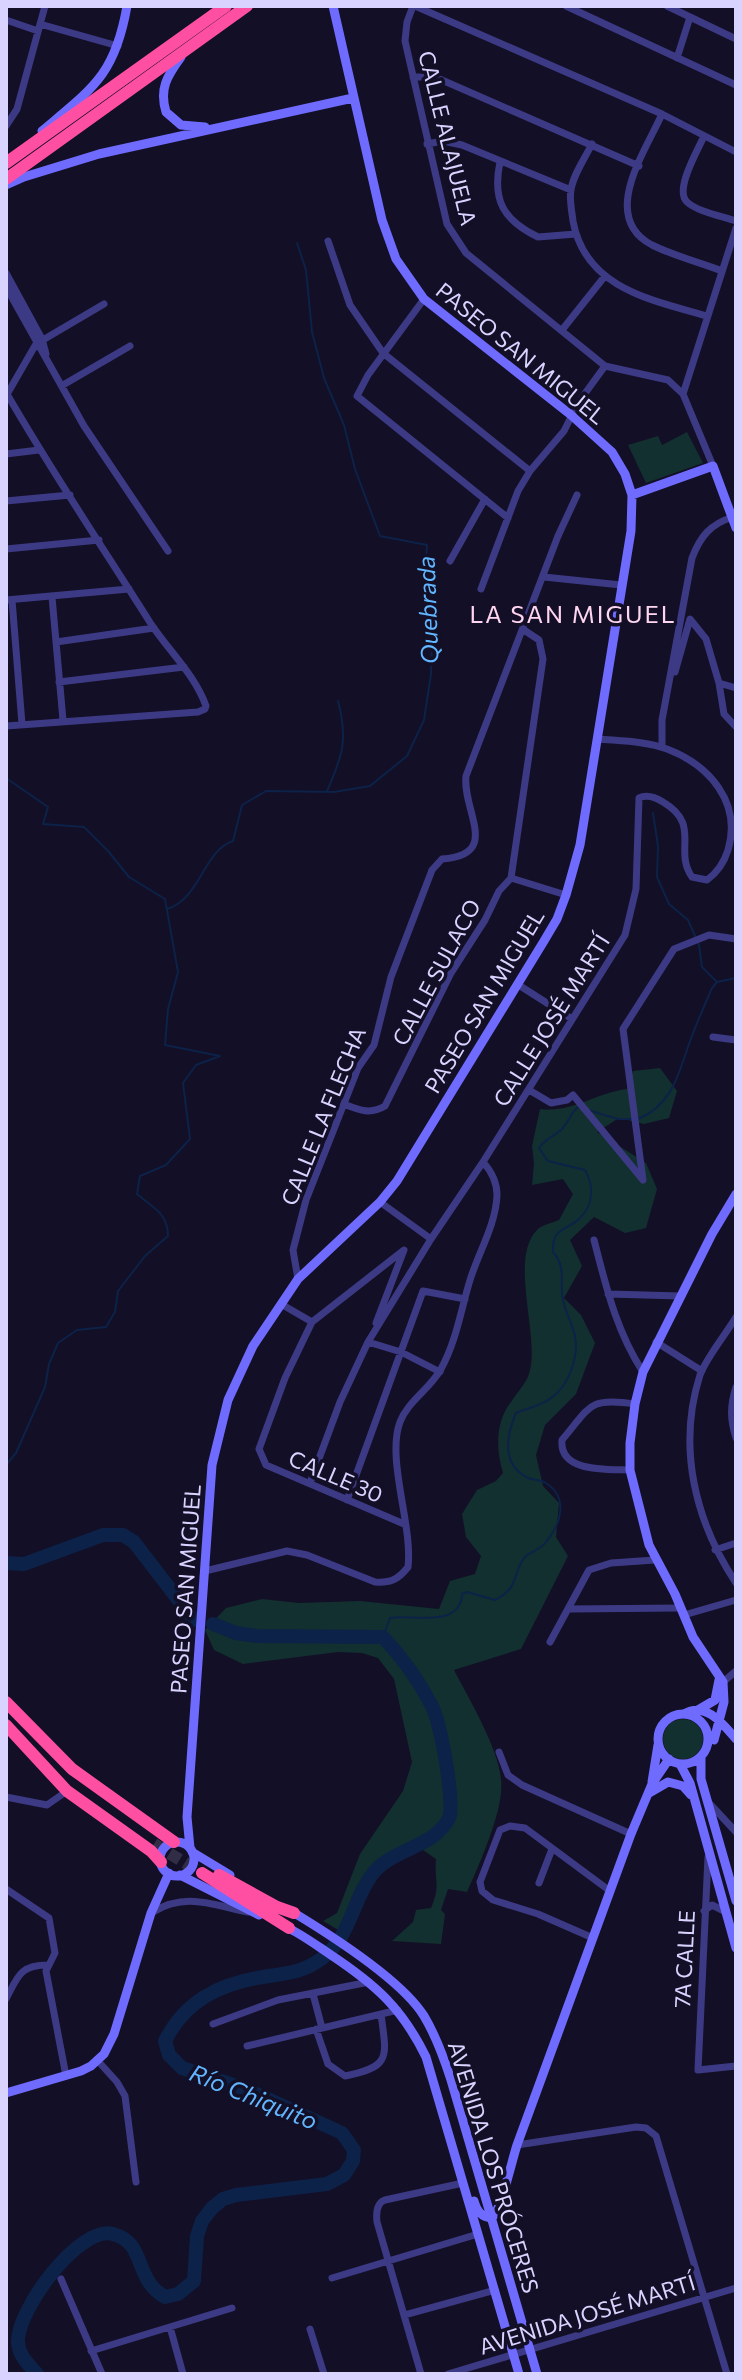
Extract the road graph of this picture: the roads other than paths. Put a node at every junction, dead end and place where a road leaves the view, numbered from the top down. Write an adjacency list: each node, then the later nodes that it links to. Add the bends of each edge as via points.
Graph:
1 (45, 6): 11 (street)
2 (127, 6): 13 (street)
3 (226, 6): 26 (highway)
4 (247, 6): 14 (highway)
5 (333, 6): 18 (street, PASEO SAN MIGUEL)
6 (414, 6): 16 (street, CALLE ALAJUELA, via 405,41); 19 (street)
7 (566, 6): 15 (street)
8 (667, 6): 9 (street)
9 (690, 17): 12 (street); 15 (street)
10 (6, 20): 11 (street)
11 (39, 27): 13 (street); 20 (street, via 17,109)
12 (736, 39)
13 (118, 46): 26 (street, via 96,85)
14 (185, 51): 21 (street, via 162,90 166,112 181,125); 29 (highway)
15 (677, 58): 17 (street)
16 (413, 77): 23 (street, CALLE ALAJUELA); 24 (street, via 435,77)
17 (736, 85)
18 (353, 98): 21 (street); 39 (street, PASEO SAN MIGUEL, via 388,240)
19 (662, 114): 22 (street); 28 (street)
20 (6, 126)
21 (224, 127): 29 (street, via 99,154)
22 (704, 136): 25 (street); 31 (street, via 683,196 690,205)
23 (427, 144): 27 (street, via 462,145); 42 (street, CALLE ALAJUELA, via 456,240)
24 (592, 144): 28 (street); 30 (street)
25 (736, 152)
26 (6, 162)
27 (500, 162): 30 (street); 33 (street, via 496,188 507,215 538,237)
28 (639, 166): 35 (street, via 626,198 635,232 655,246)
29 (6, 182)
30 (571, 190): 33 (street)
31 (736, 221)
32 (736, 228): 35 (street)
33 (576, 234): 37 (street, via 582,251)
34 (328, 241): 45 (street, via 350,305)
35 (722, 271): 41 (street)
36 (6, 273): 43 (street)
37 (605, 276): 41 (street, via 647,299); 42 (street)
38 (6, 287): 43 (street)
39 (424, 299): 45 (street); 50 (street, PASEO SAN MIGUEL)
40 (104, 304): 43 (street)
41 (707, 316): 48 (street)
42 (562, 330): 46 (street, CALLE ALAJUELA)
43 (39, 341): 47 (street); 49 (street)
44 (130, 346): 47 (street)
45 (383, 353): 54 (street); 58 (street, via 357,396)
46 (605, 366): 48 (street, CALLE ALAJUELA, via 668,380); 50 (street)
47 (63, 385): 65 (street, via 84,426)
48 (683, 394): 53 (street)
49 (7, 395): 51 (street)
50 (571, 415): 54 (street); 57 (street, PASEO SAN MIGUEL, via 612,452)
51 (39, 450): 52 (street); 55 (street)
52 (6, 454)
53 (713, 466): 57 (street); 60 (street)
54 (530, 471): 61 (street)
55 (70, 495): 59 (street); 63 (street)
56 (577, 495): 67 (street, CALLE LA FLECHA)
57 (632, 495): 68 (street, PASEO SAN MIGUEL)
58 (485, 499): 61 (street); 66 (street)
59 (6, 501)
60 (733, 517): 62 (street); 81 (street, via 703,535 692,558)
61 (508, 518): 70 (street)
62 (736, 528)
63 (99, 540): 64 (street); 69 (street)
64 (6, 549)
65 (168, 551)
66 (450, 561)
67 (544, 577): 68 (street); 74 (street, CALLE LA FLECHA)
68 (621, 585): 85 (street, PASEO SAN MIGUEL)
69 (129, 589): 71 (street); 73 (street)
70 (481, 589)
71 (52, 597): 72 (street); 75 (street)
72 (9, 600): 82 (street)
73 (154, 628): 75 (street); 76 (street)
74 (524, 630): 88 (street, CALLE SULACO, via 539,640 543,659); 96 (street, CALLE LA FLECHA, via 466,776 475,844 469,853 442,859 432,870 391,977 374,1045)
75 (56, 642): 77 (street)
76 (184, 667): 77 (street); 80 (street, via 205,701 202,711)
77 (59, 682): 80 (street)
78 (719, 683): 79 (street); 81 (street, via 706,639 690,619); 84 (street, via 724,714)
79 (736, 688)
80 (63, 720): 82 (street)
81 (662, 720): 86 (street)
82 (22, 724): 83 (street)
83 (6, 726)
84 (736, 727)
85 (598, 739): 86 (street, CALLE JOSÉ MARTÍ); 89 (street, PASEO SAN MIGUEL)
86 (662, 747): 87 (street, CALLE JOSÉ MARTÍ, via 711,779)
87 (735, 819): 92 (street, CALLE JOSÉ MARTÍ, via 721,867 707,880 699,880 685,862 683,820 659,799 639,798 636,889 625,935)
88 (511, 878): 89 (street); 96 (street, CALLE SULACO, via 451,973 385,1106 369,1112)
89 (566, 895): 91 (street, PASEO SAN MIGUEL)
90 (736, 939): 95 (street, via 709,935 674,949 623,1029 643,1180 573,1095 551,1103)
91 (517, 984): 92 (street); 99 (street, PASEO SAN MIGUEL)
92 (572, 1019): 95 (street, CALLE JOSÉ MARTÍ)
93 (713, 1037): 94 (street)
94 (736, 1040)
95 (529, 1090): 97 (street, CALLE JOSÉ MARTÍ)
96 (344, 1104): 102 (street, CALLE LA FLECHA, via 295,1237)
97 (483, 1162): 100 (street, CALLE JOSÉ MARTÍ); 105 (street, via 494,1179 497,1199)
98 (736, 1194): 104 (street)
99 (380, 1202): 100 (street); 102 (street, PASEO SAN MIGUEL)
100 (431, 1239): 110 (street, CALLE JOSÉ MARTÍ)
101 (594, 1240): 103 (street)
102 (298, 1279): 106 (street, PASEO SAN MIGUEL)
103 (608, 1294): 104 (street); 114 (street)
104 (681, 1296): 109 (street)
105 (465, 1299): 111 (street, via 423,1291); 113 (street)
106 (281, 1304): 108 (street); 125 (street, PASEO SAN MIGUEL, via 239,1372 219,1432)
107 (736, 1317): 112 (street)
108 (312, 1322): 110 (street, via 404,1250); 119 (street, CALLE 30, via 260,1442 266,1465)
109 (656, 1342): 112 (street); 114 (street)
110 (367, 1345): 111 (street); 119 (street, CALLE JOSÉ MARTÍ)
111 (401, 1352): 113 (street); 120 (street)
112 (702, 1371): 123 (street, via 688,1434 690,1463)
113 (440, 1372): 121 (street, via 400,1422 396,1454)
114 (643, 1372): 116 (street)
115 (736, 1386): 117 (street, via 730,1408)
116 (635, 1404): 118 (street); 118 (street, via 594,1404 561,1445 579,1465)
117 (736, 1438)
118 (630, 1470): 124 (street)
119 (310, 1483): 120 (street, CALLE 30)
120 (347, 1500): 121 (street, CALLE 30)
121 (404, 1524): 125 (street, via 408,1567 386,1583 287,1551)
122 (736, 1543): 123 (street)
123 (715, 1550): 126 (street)
124 (655, 1560): 128 (street, via 589,1570); 129 (street)
125 (205, 1571): 151 (street, PASEO SAN MIGUEL)
126 (736, 1583)
127 (736, 1600): 129 (street)
128 (568, 1609): 129 (street); 130 (street)
129 (683, 1611): 132 (street)
130 (550, 1642)
131 (736, 1671): 132 (street)
132 (721, 1679): 134 (street, via 715,1700); 138 (street)
133 (6, 1705): 137 (highway, via 77,1780 156,1841 80,1795); 154 (highway, via 72,1769)
134 (698, 1710): 135 (street); 138 (street)
135 (684, 1714): 141 (street, via 667,1720); 143 (street, via 703,1724 708,1736)
136 (736, 1721): 138 (street)
137 (6, 1722): 147 (highway)
138 (723, 1724): 139 (street); 140 (street)
139 (736, 1739): 140 (street)
140 (714, 1740): 143 (street)
141 (659, 1742): 144 (street); 146 (street)
142 (499, 1752): 153 (street, via 508,1775 522,1785)
143 (703, 1753): 145 (street); 150 (street, via 701,1779)
144 (669, 1759): 145 (street); 146 (street)
145 (680, 1764): 149 (street)
146 (650, 1789): 149 (street, via 675,1783); 153 (street)
147 (67, 1791): 148 (street, via 47,1805); 158 (highway)
148 (6, 1797)
149 (695, 1801): 157 (street)
150 (708, 1802): 152 (street); 163 (street)
151 (187, 1817): 154 (street, PASEO SAN MIGUEL); 156 (street, PASEO SAN MIGUEL)
152 (736, 1832)
153 (631, 1834): 162 (street)
154 (176, 1842): 156 (street); 158 (street, via 164,1848)
155 (552, 1849): 160 (street); 162 (street); 170 (street, via 525,1828 500,1830 480,1882 482,1891)
156 (191, 1850): 159 (street, via 192,1866); 167 (street, AVENIDA LOS PRÓCERES)
157 (709, 1851): 164 (street, 7A CALLE); 165 (street)
158 (161, 1862): 159 (street)
159 (175, 1874): 166 (street); 168 (street, AVENIDA LOS PRÓCERES)
160 (539, 1883)
161 (6, 1889): 172 (street, via 49,1918 55,1953)
162 (610, 1891): 170 (street)
163 (736, 1901)
164 (704, 1911): 165 (street, via 712,1905); 182 (street, 7A CALLE, via 698,2070)
165 (726, 1912): 171 (street)
166 (151, 1913): 168 (street, via 184,1900); 181 (street, via 114,2034)
167 (294, 1913): 169 (highway, via 203,1870); 186 (street, AVENIDA LOS PRÓCERES, via 365,1961 422,2013 438,2042)
168 (257, 1914): 169 (street, AVENIDA LOS PRÓCERES)
169 (294, 1931): 173 (street, AVENIDA LOS PRÓCERES)
170 (593, 1938): 185 (street)
171 (736, 1948)
172 (48, 1965): 175 (street, via 26,1968); 183 (street)
173 (369, 1982): 174 (street); 176 (street, AVENIDA LOS PRÓCERES)
174 (313, 1994): 178 (street, via 278,2000); 179 (street)
175 (6, 1999)
176 (398, 2010): 177 (street); 189 (street, AVENIDA LOS PRÓCERES, via 426,2057)
177 (381, 2014): 179 (street); 179 (street, via 387,2046 382,2060 366,2072 345,2076 328,2064)
178 (213, 2024)
179 (319, 2029): 180 (street)
180 (247, 2046)
181 (98, 2061): 183 (street); 188 (street, via 125,2096)
182 (736, 2066)
183 (66, 2076): 184 (street)
184 (6, 2093)
185 (517, 2145): 187 (street); 197 (street, via 636,2127 656,2136)
186 (480, 2177): 187 (street, via 493,2183); 190 (street, AVENIDA LOS PRÓCERES)
187 (506, 2178): 190 (street)
188 (136, 2182)
189 (464, 2185): 190 (street, via 481,2214); 191 (street, AVENIDA LOS PRÓCERES); 192 (street, via 379,2204 377,2222)
190 (492, 2218): 202 (street, AVENIDA LOS PRÓCERES)
191 (478, 2234): 192 (street); 196 (street, AVENIDA LOS PRÓCERES)
192 (389, 2261): 193 (street); 199 (street)
193 (332, 2278)
194 (61, 2279): 203 (street)
195 (736, 2288): 197 (street, AVENIDA JOSÉ MARTÍ)
196 (495, 2290): 199 (street); 204 (street, AVENIDA LOS PRÓCERES)
197 (705, 2298): 202 (street, AVENIDA JOSÉ MARTÍ); 212 (street)
198 (232, 2308): 200 (street)
199 (404, 2315): 208 (street)
200 (170, 2327): 203 (street); 206 (street)
201 (310, 2329): 207 (street)
202 (530, 2349): 204 (street, AVENIDA JOSÉ MARTÍ); 211 (street, AVENIDA LOS PRÓCERES)
203 (91, 2351): 205 (street)
204 (513, 2354): 209 (street, AVENIDA JOSÉ MARTÍ); 210 (street, AVENIDA LOS PRÓCERES)
205 (102, 2374)
206 (183, 2374)
207 (324, 2374)
208 (421, 2374)
209 (448, 2374)
210 (519, 2374)
211 (537, 2374)
212 (727, 2374)

